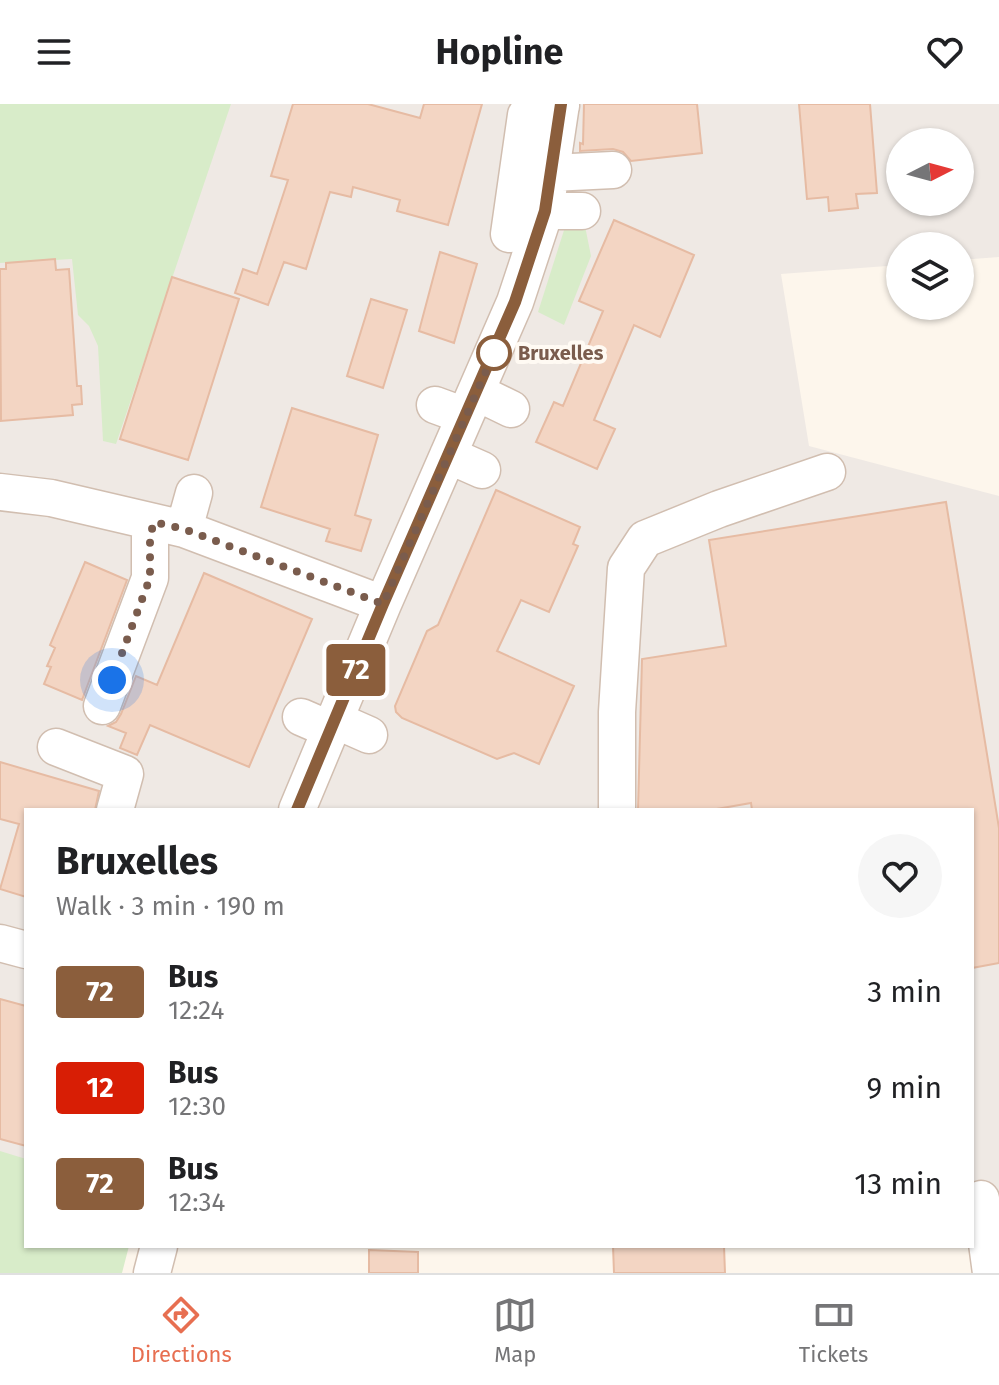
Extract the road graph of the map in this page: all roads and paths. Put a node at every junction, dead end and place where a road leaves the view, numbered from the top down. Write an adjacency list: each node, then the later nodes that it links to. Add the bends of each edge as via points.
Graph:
1 (561, 105): 3 (street); 6 (street, via 538,105 526,115)
2 (613, 170): 3 (street)
3 (551, 173): 4 (street)
4 (545, 211): 5 (street); 6 (street)
5 (582, 211)
6 (515, 236): 7 (street, via 515,302)
7 (459, 405): 8 (street); 9 (street)
8 (511, 409)
9 (437, 463): 10 (street); 15 (street, via 436,518)
10 (482, 470)
11 (827, 472): 22 (street, via 645,539 632,558 626,568 617,712)
12 (0, 492): 14 (street, via 51,498)
13 (194, 493): 14 (street)
14 (169, 526): 15 (street, via 246,548); 16 (street, via 150,536 150,578)
15 (383, 604): 17 (street)
16 (102, 706)
17 (322, 722): 18 (street); 21 (street)
18 (369, 735)
19 (56, 747): 20 (street, via 125,774)
20 (116, 808)
21 (298, 808)
22 (617, 808)
23 (0, 943): 24 (street)
24 (24, 949)
25 (981, 1199): 29 (street)
26 (158, 1248): 28 (street)
27 (999, 1263): 29 (street)
28 (152, 1273)
29 (992, 1273)

